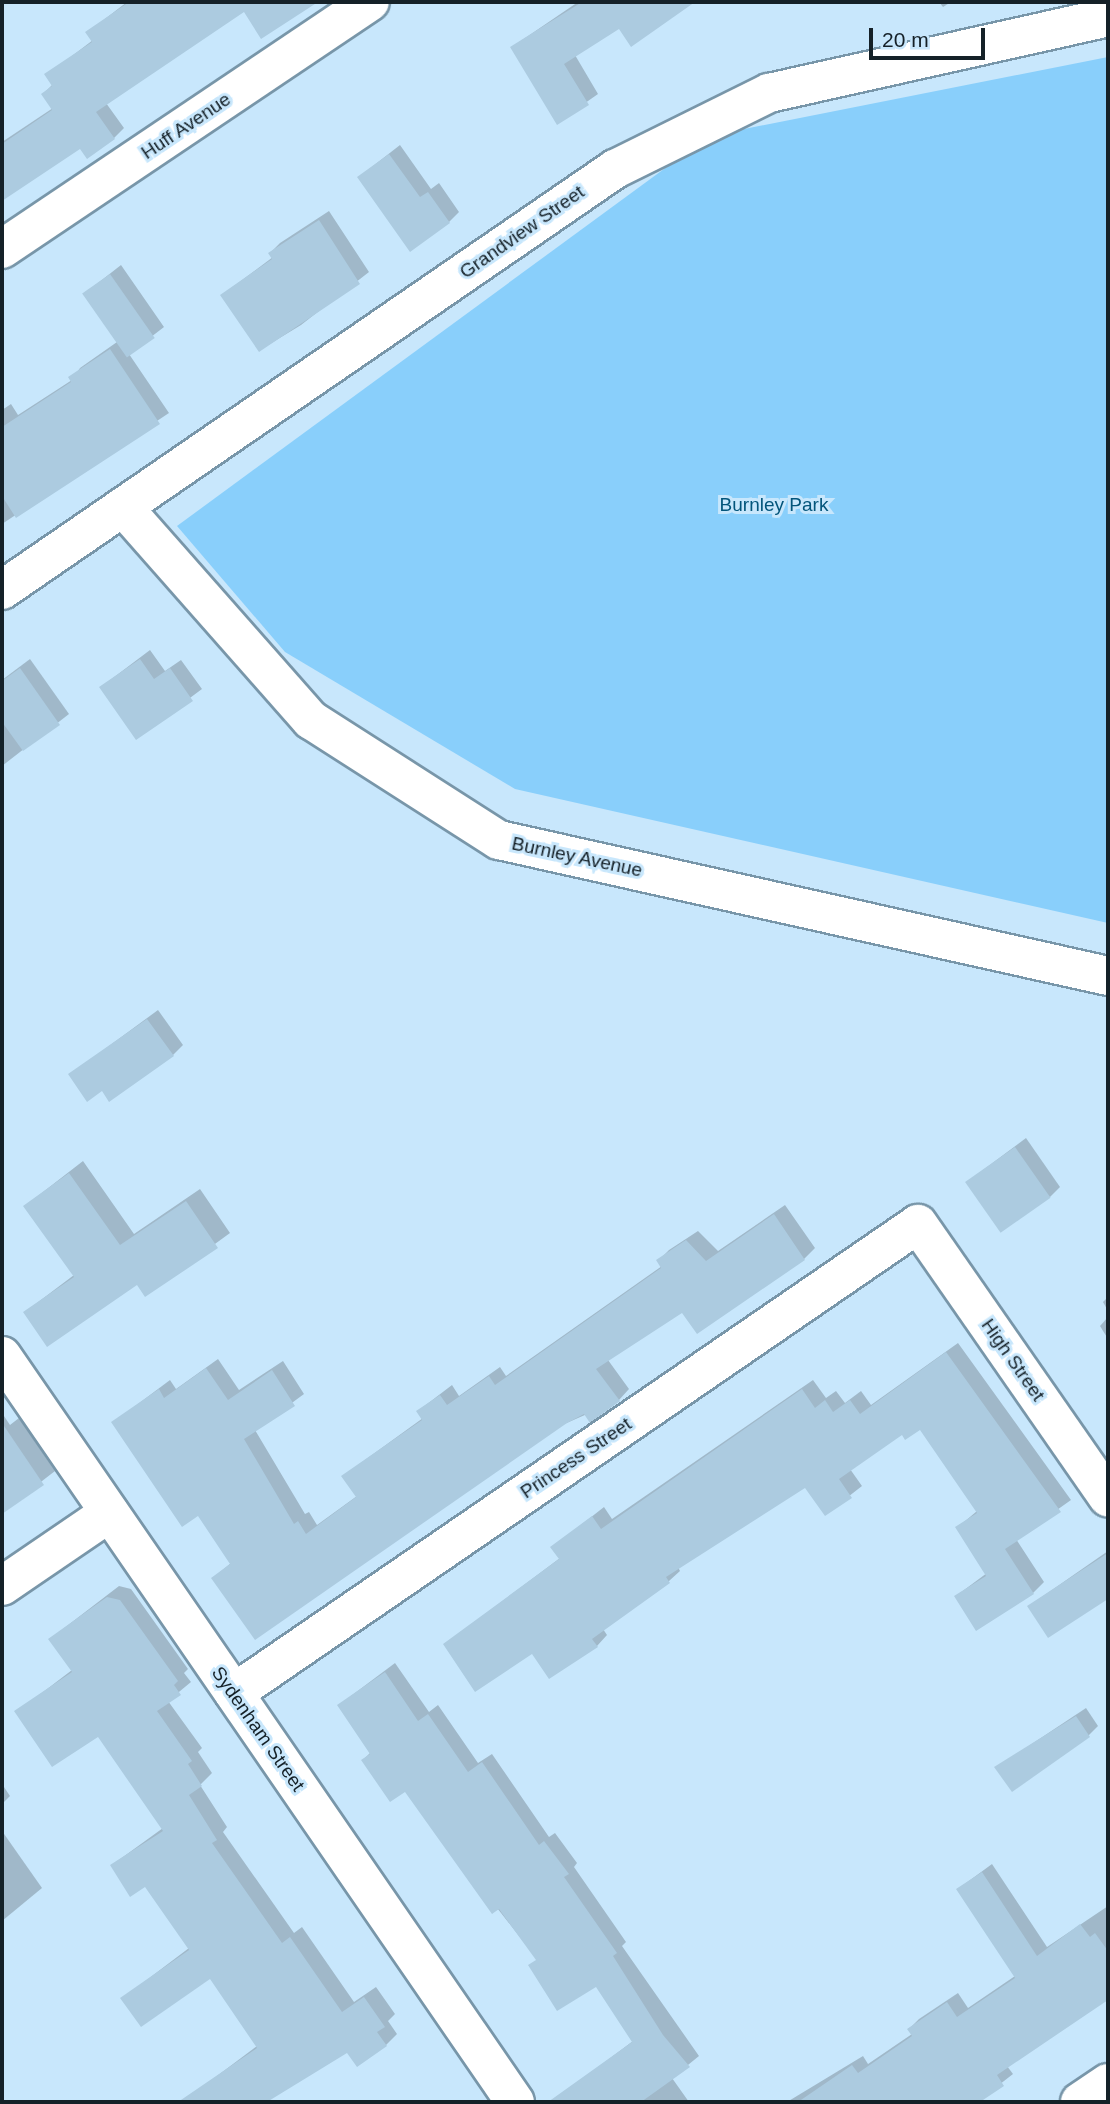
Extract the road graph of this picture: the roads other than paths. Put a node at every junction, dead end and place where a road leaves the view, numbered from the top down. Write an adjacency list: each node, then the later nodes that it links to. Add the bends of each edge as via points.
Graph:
1 (370, 2): 3 (street, Huff Avenue)
2 (1108, 17): 4 (street, Grandview Street, via 769,93 626,163)
3 (2, 249)
4 (123, 507): 5 (street, Grandview Street); 6 (street, Burnley Avenue, via 311,720 499,840)
5 (2, 590)
6 (1108, 976)
7 (918, 1224): 9 (street, High Street); 12 (street, Princess Street)
8 (2, 1356): 10 (street, Sydenham Street)
9 (1108, 1497)
10 (109, 1513): 11 (street); 12 (street, Sydenham Street)
11 (2, 1586)
12 (233, 1693): 14 (street, Sydenham Street)
13 (1108, 2083): 15 (street)
14 (515, 2102)
15 (1080, 2102)

